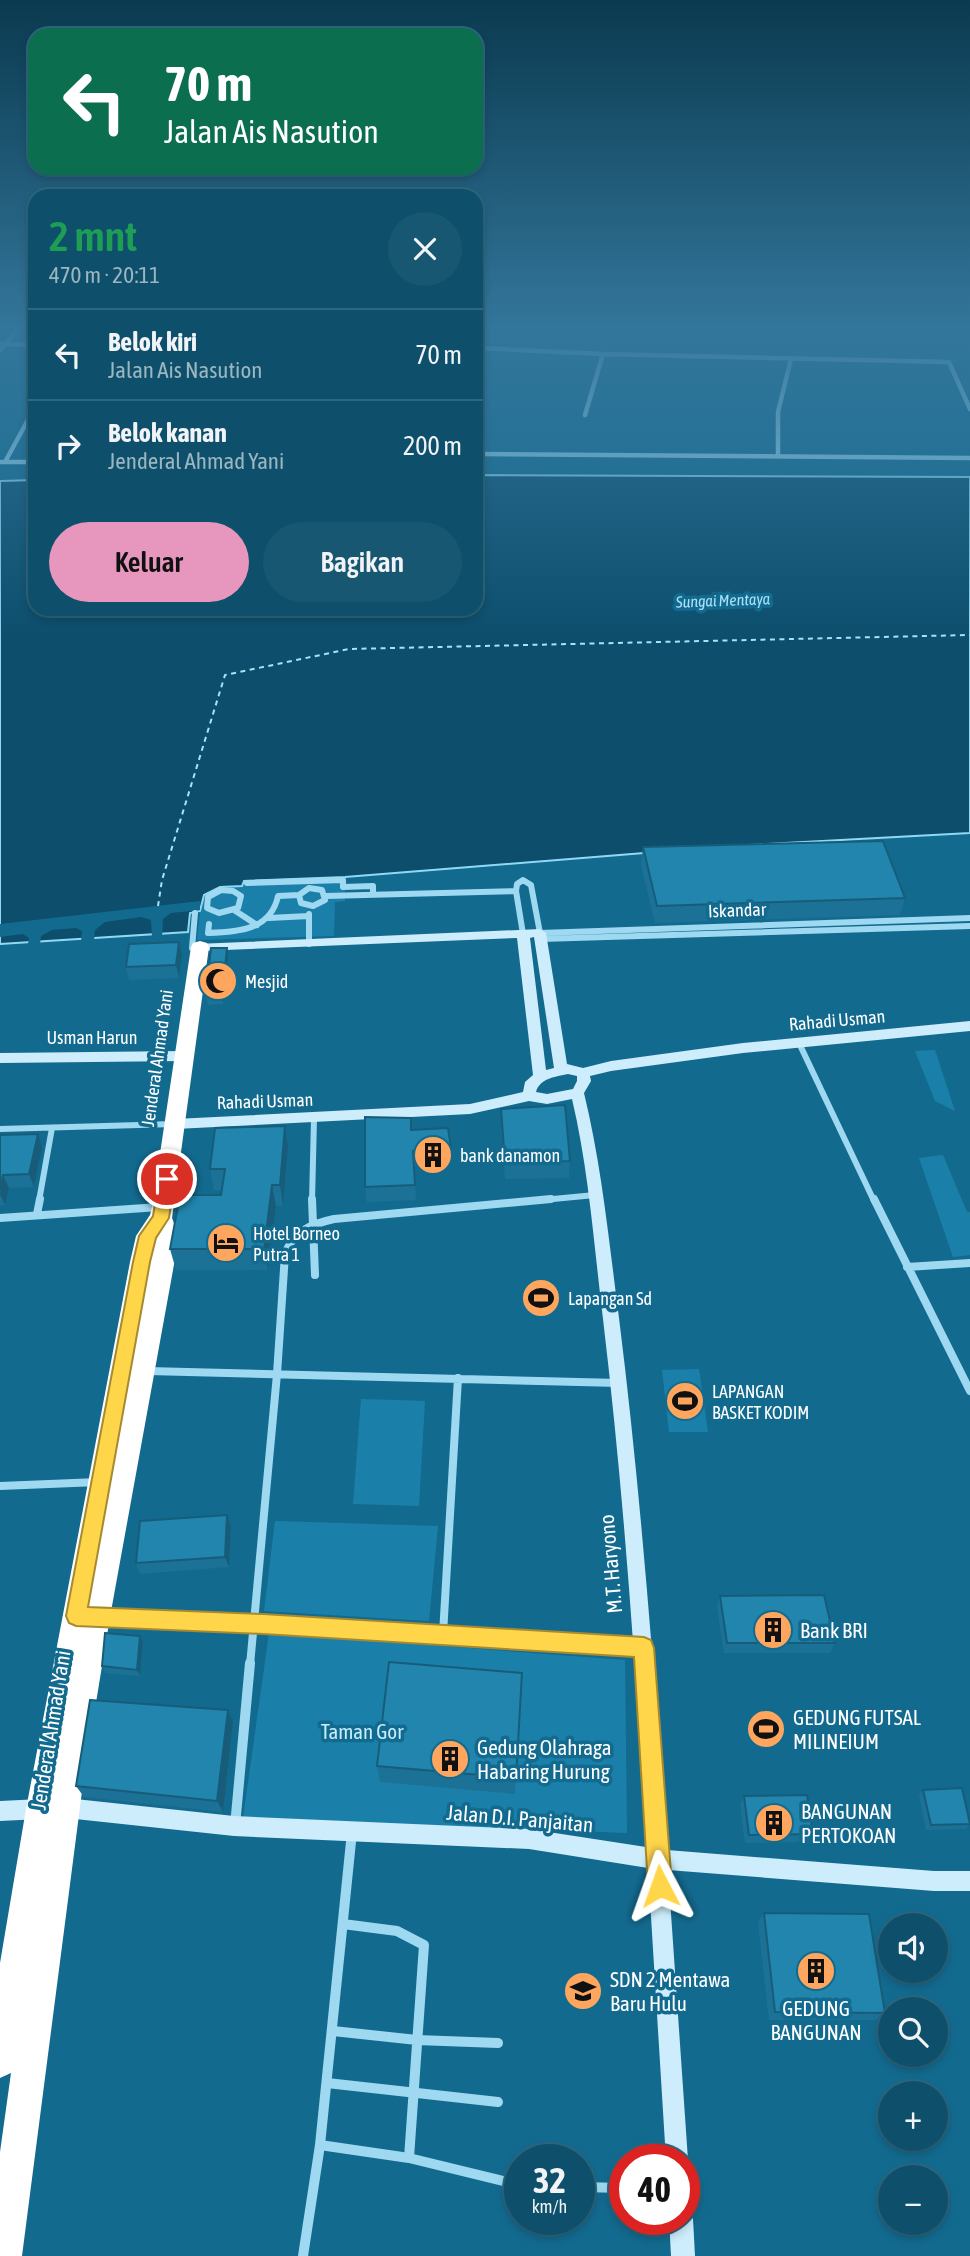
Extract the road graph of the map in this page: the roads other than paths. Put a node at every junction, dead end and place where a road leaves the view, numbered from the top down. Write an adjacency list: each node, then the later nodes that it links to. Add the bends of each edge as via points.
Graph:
1 (21, 430): 6 (street)
2 (778, 430): 4 (street)
3 (483, 454): 4 (street)
4 (778, 455): 5 (street)
5 (970, 458)
6 (2, 462): 7 (street)
7 (28, 462)
8 (247, 883): 11 (street, via 343,880 343,887 373,886)
9 (516, 891): 11 (street); 22 (street, via 523,880 531,885); 23 (street)
10 (299, 895): 12 (street, via 313,888); 13 (street, via 301,903); 17 (street, via 278,896)
11 (373, 895): 12 (street)
12 (326, 896): 13 (street, via 322,903)
13 (309, 906): 16 (street)
14 (234, 910): 14 (street, via 242,900 233,891 216,892 206,901 207,908 215,912); 20 (street)
15 (195, 914): 25 (street)
16 (309, 916): 17 (street); 24 (street)
17 (269, 918): 20 (street)
18 (970, 918): 22 (street, Iskandar)
19 (209, 924): 20 (street, via 208,933)
20 (257, 925)
21 (970, 926): 22 (street, Iskandar)
22 (540, 936): 23 (street, Iskandar); 30 (street)
23 (523, 937): 24 (street, Iskandar); 32 (street)
24 (309, 944): 25 (street, Iskandar)
25 (196, 948): 28 (highway, Jenderal Ahmad Yani)
26 (970, 1027): 27 (street, Rahadi Usman)
27 (799, 1043): 31 (street, Rahadi Usman); 45 (street)
28 (184, 1056): 29 (street, Usman Harun); 36 (highway, Jenderal Ahmad Yani)
29 (0, 1058)
30 (561, 1070): 31 (street); 32 (street)
31 (583, 1073): 33 (street, via 584,1082)
32 (540, 1076): 34 (street, via 530,1086)
33 (577, 1093): 34 (street, Rahadi Usman, via 547,1099); 39 (street, M.T. Haryono)
34 (529, 1096): 35 (street, Rahadi Usman, via 470,1109)
35 (314, 1119): 36 (street, Rahadi Usman); 43 (street)
36 (174, 1124): 37 (street, Rahadi Usman); 40 (highway, Jenderal Ahmad Yani)
37 (52, 1128): 38 (street, Rahadi Usman); 41 (street)
38 (0, 1129)
39 (595, 1195): 43 (street); 50 (street, M.T. Haryono)
40 (162, 1212): 41 (street); 47 (highway, Jenderal Ahmad Yani, via 168,1237); 52 (highway, Jenderal Ahmad Yani, via 148,1236 141,1262)
41 (37, 1214): 42 (street)
42 (0, 1218)
43 (312, 1224): 46 (street); 48 (street, via 296,1233 285,1254)
44 (970, 1263): 45 (street)
45 (907, 1267): 51 (street)
46 (315, 1275)
47 (144, 1371): 48 (street); 54 (highway, Jenderal Ahmad Yani)
48 (277, 1374): 49 (street); 55 (street)
49 (458, 1378): 50 (street); 56 (street)
50 (619, 1383): 57 (street, M.T. Haryono)
51 (969, 1388)
52 (102, 1481): 53 (street); 54 (highway, Jenderal Ahmad Yani)
53 (0, 1486)
54 (86, 1617): 55 (street); 58 (highway, Jenderal Ahmad Yani)
55 (254, 1624): 56 (street); 60 (street)
56 (443, 1634): 57 (street)
57 (644, 1648): 62 (street, M.T. Haryono)
58 (53, 1809): 59 (street, Jalan D.I. Panjaitan); 60 (street, Jalan D.I. Panjaitan); 68 (highway, Jenderal Ahmad Yani); 77 (highway, Jenderal Ahmad Yani, via 38,1979)
59 (0, 1811)
60 (234, 1826): 61 (street, Jalan D.I. Panjaitan)
61 (352, 1831): 62 (street, Jalan D.I. Panjaitan, via 511,1838); 64 (street)
62 (658, 1859): 63 (street, Jalan D.I. Panjaitan); 72 (street, M.T. Haryono)
63 (970, 1881)
64 (344, 1924): 65 (street); 66 (street, via 400,1931 424,1945)
65 (333, 2031): 66 (street); 69 (street)
66 (417, 2040): 67 (street); 70 (street)
67 (498, 2043)
68 (0, 2061)
69 (327, 2083): 70 (street); 73 (street)
70 (412, 2094): 71 (street); 74 (street)
71 (499, 2102)
72 (676, 2144)
73 (320, 2145): 74 (street); 78 (street)
74 (408, 2158): 75 (street)
75 (504, 2181)
76 (682, 2235): 79 (street)
77 (4, 2256)
78 (303, 2256)
79 (683, 2256)

